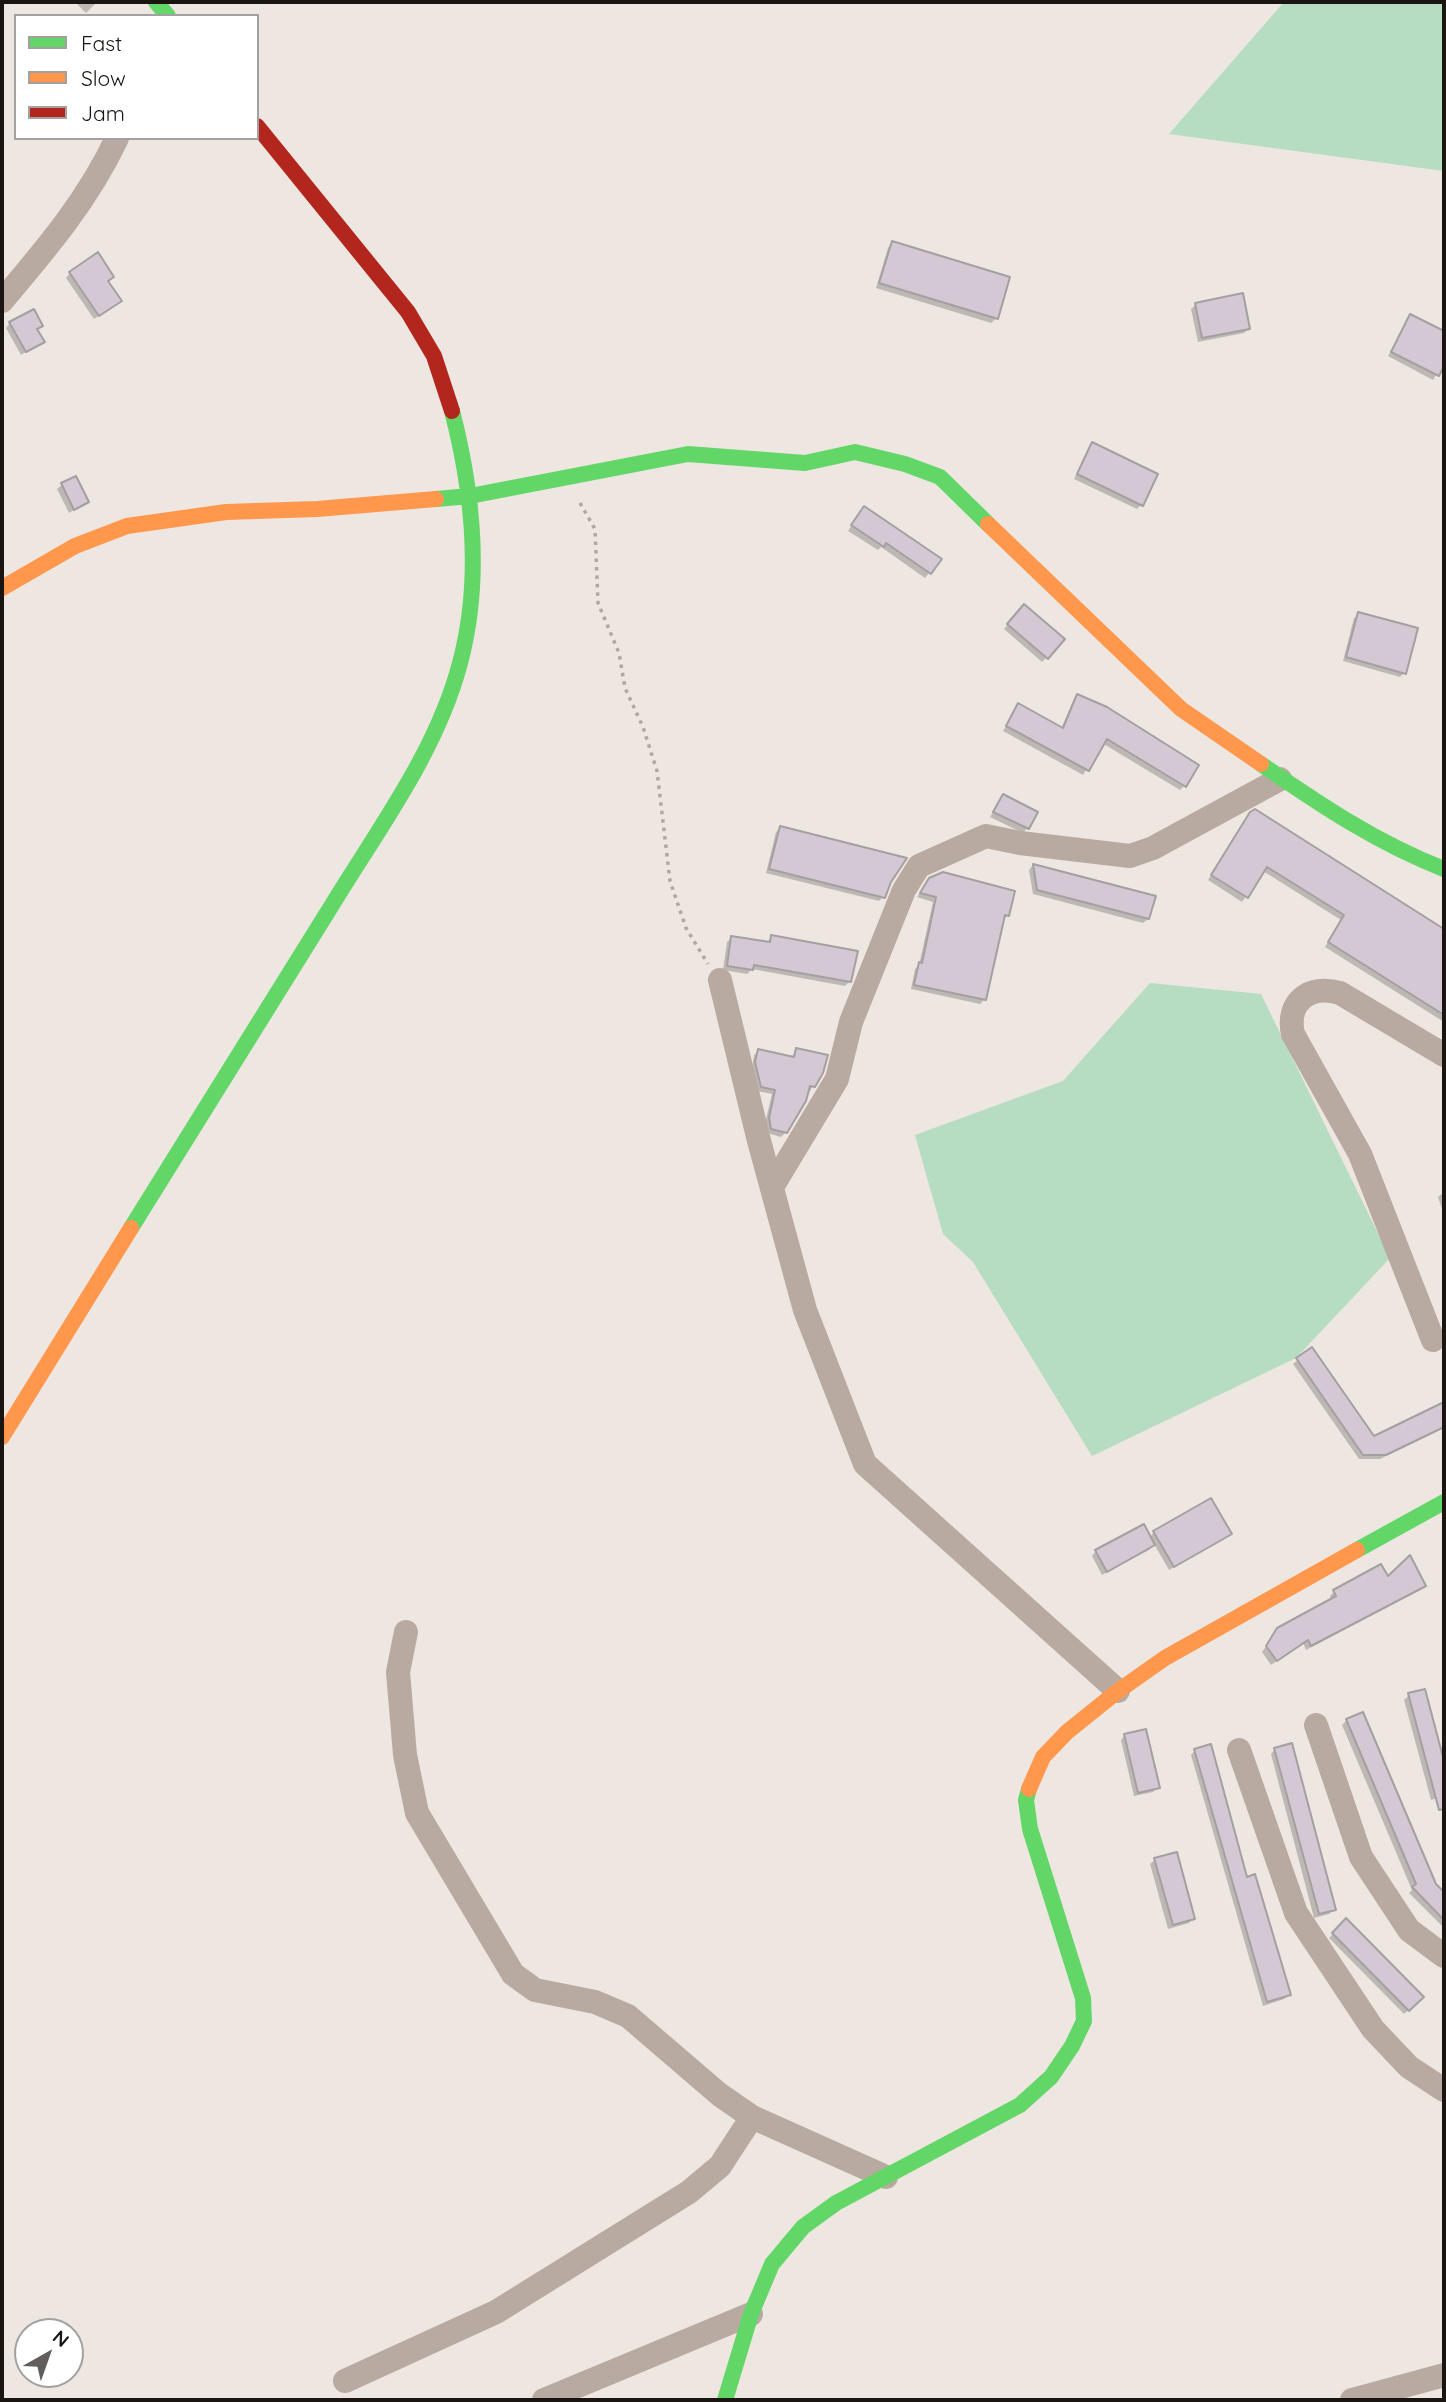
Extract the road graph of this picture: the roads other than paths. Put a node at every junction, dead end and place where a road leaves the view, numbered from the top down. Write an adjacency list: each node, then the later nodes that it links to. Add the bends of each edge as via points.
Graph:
1 (259, 128): 4 (street, via 428,342 454,415)
2 (116, 140): 3 (street, via 64,228)
3 (2, 301)
4 (470, 496): 5 (street, via 226,512 127,526 75,546); 6 (street, via 688,454 805,463 855,452 905,464 940,477 1181,709); 12 (street, via 472,597 460,662 436,727 408,782)
5 (2, 588)
6 (1280, 779): 7 (street, via 1408,855); 10 (street, via 1130,856 986,835 919,866 904,890 851,1022 837,1079)
7 (1444, 869)
8 (720, 980): 10 (street)
9 (1444, 1055): 11 (street, via 1340,992 1325,988 1311,992 1294,1007 1290,1021 1360,1154)
10 (772, 1187): 15 (street, via 805,1310 864,1464)
11 (1433, 1340)
12 (2, 1437)
13 (1444, 1502): 15 (street, via 1165,1658)
14 (406, 1632): 20 (street, via 398,1672 405,1755 417,1813 513,1974 535,1990 595,2002 628,2016)
15 (1118, 1691): 21 (street, via 1042,1757 1026,1800 1030,1829 1083,1998 1084,2021 1051,2077 1020,2105)
16 (1316, 1725): 18 (street, via 1361,1857 1409,1930)
17 (1239, 1750): 19 (street, via 1296,1913 1373,2029 1409,2067)
18 (1444, 1956)
19 (1444, 2090)
20 (752, 2117): 21 (street); 24 (street, via 720,2166 689,2192 496,2312)
21 (886, 2177): 22 (street, via 836,2203 803,2227 772,2264)
22 (751, 2314): 25 (street); 26 (street)
23 (1444, 2375): 27 (street)
24 (345, 2381)
25 (544, 2400)
26 (725, 2400)
27 (1352, 2400)

